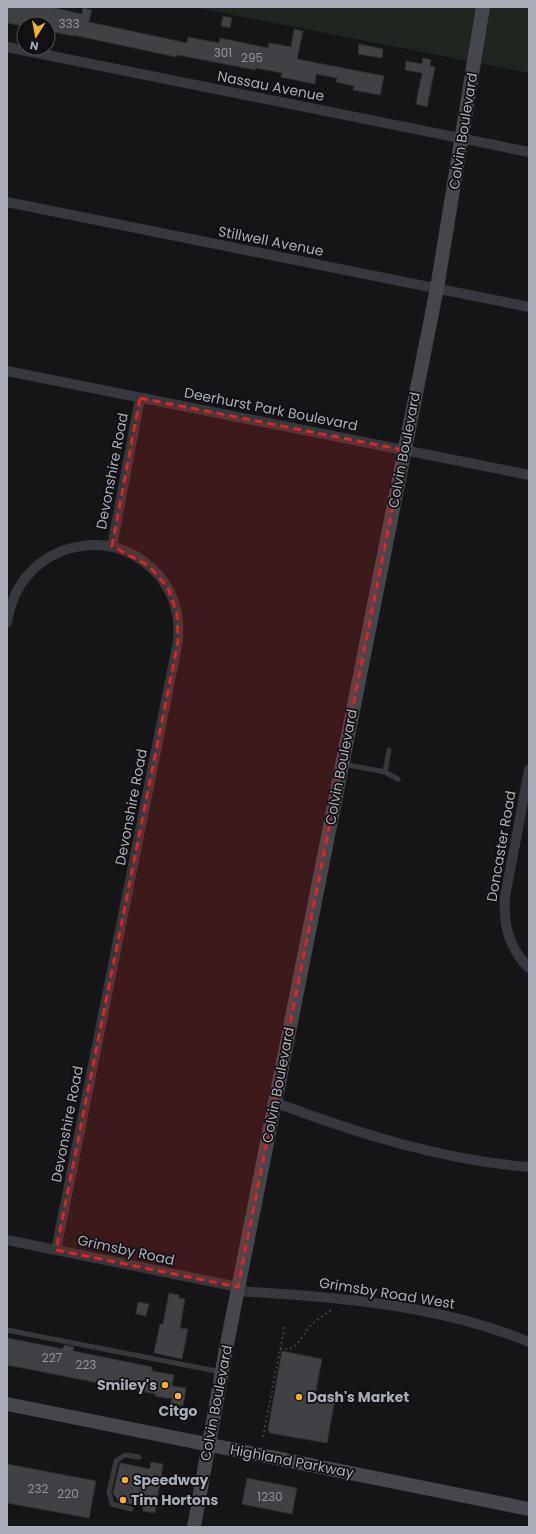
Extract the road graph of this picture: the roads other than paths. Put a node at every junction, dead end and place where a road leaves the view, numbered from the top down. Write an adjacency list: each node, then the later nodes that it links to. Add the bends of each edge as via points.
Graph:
1 (483, 7): 3 (street, Colvin Boulevard)
2 (7, 47): 3 (street, Nassau Avenue)
3 (462, 139): 4 (street, Nassau Avenue); 6 (street, Colvin Boulevard)
4 (529, 152)
5 (7, 202): 6 (street, Stillwell Avenue)
6 (437, 288): 7 (street, Stillwell Avenue); 10 (street, Colvin Boulevard)
7 (529, 307)
8 (7, 371): 9 (street, Deerhurst Park Boulevard)
9 (140, 398): 10 (street, Deerhurst Park Boulevard); 12 (street, Devonshire Road)
10 (404, 450): 11 (street, Deerhurst Park Boulevard); 15 (street, Colvin Boulevard)
11 (529, 475)
12 (112, 546): 13 (street, via 68,549 39,564 28,575 15,596); 24 (street, Devonshire Road, via 137,557 150,566 164,582 174,601 178,641)
13 (7, 622)
14 (389, 750): 17 (lane)
15 (342, 763): 17 (lane); 21 (street, Colvin Boulevard)
16 (529, 770): 19 (street, Doncaster Road)
17 (385, 772): 18 (lane)
18 (398, 778)
19 (524, 819): 20 (street, Doncaster Road, via 503,915 513,949)
20 (529, 968)
21 (274, 1102): 22 (street, via 364,1134 478,1161); 25 (street, Colvin Boulevard)
22 (529, 1167)
23 (7, 1240): 24 (street, Grimsby Road)
24 (56, 1250): 25 (street, Grimsby Road)
25 (238, 1289): 27 (street, Grimsby Road West, via 392,1305 472,1321); 28 (street, Colvin Boulevard)
26 (7, 1330): 28 (lane)
27 (529, 1342)
28 (221, 1372): 30 (street, Colvin Boulevard)
29 (7, 1404): 30 (street, Highland Parkway)
30 (208, 1444): 33 (street, Highland Parkway); 34 (street, Colvin Boulevard)
31 (139, 1457): 32 (lane, via 125,1455 116,1461 109,1492 112,1504)
32 (131, 1509)
33 (529, 1509)
34 (194, 1527)

